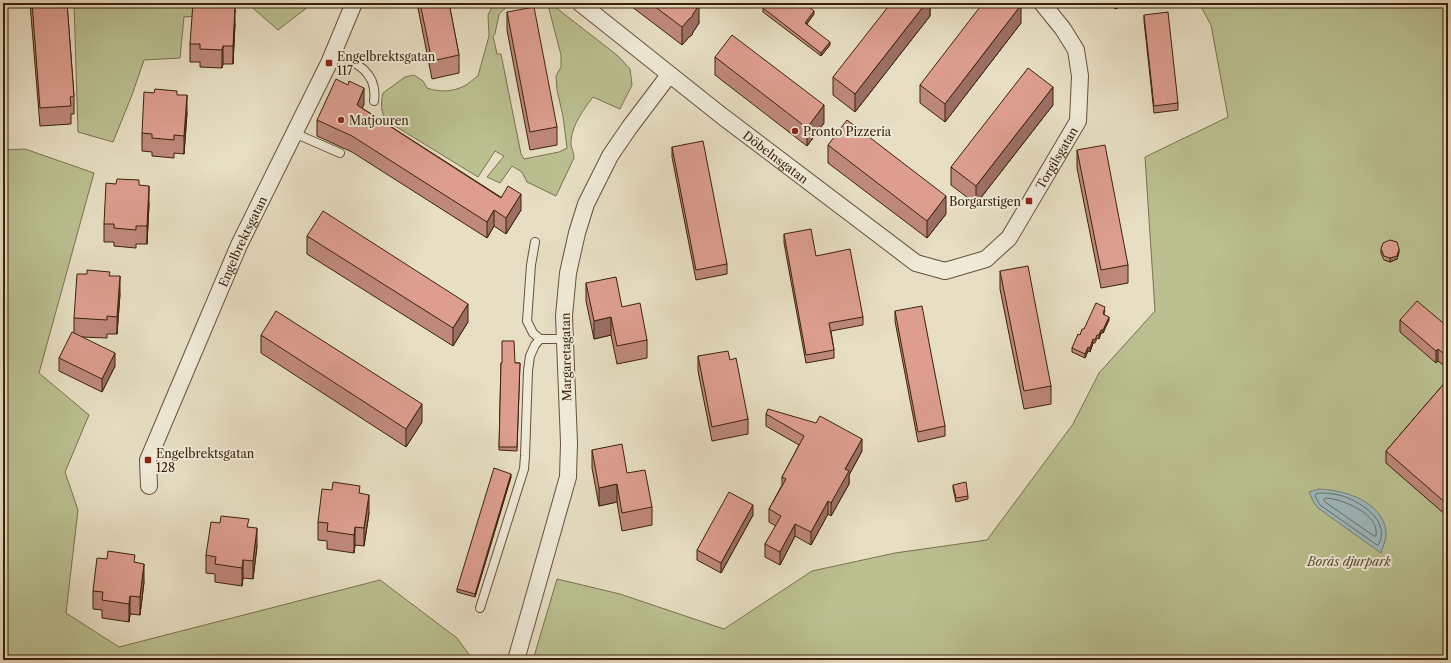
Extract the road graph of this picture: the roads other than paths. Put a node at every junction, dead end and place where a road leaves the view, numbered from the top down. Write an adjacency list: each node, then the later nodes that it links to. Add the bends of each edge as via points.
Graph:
1 (354, 3): 4 (street, Engelbrektsgatan)
2 (580, 3): 5 (street, Döbelnsgatan)
3 (1042, 3): 10 (street, Torgilsgatan, via 1076,50 1080,76 1078,120 1009,238)
4 (333, 53): 6 (lane, via 356,63 369,76 374,82); 7 (street, Engelbrektsgatan)
5 (669, 74): 10 (street, Döbelnsgatan, via 916,263 945,271); 12 (street, Margaretagatan, via 610,156 586,204 568,273 564,316)
6 (374, 101)
7 (294, 133): 8 (lane); 13 (street, Engelbrektsgatan, via 239,245 148,460)
8 (340, 153)
9 (535, 242): 11 (lane, via 527,321 533,333)
10 (986, 259)
11 (540, 339): 12 (lane); 14 (lane, via 530,356 528,371 524,468)
12 (565, 339): 15 (street, Margaretagatan, via 568,477)
13 (149, 486)
14 (480, 608)
15 (516, 660)

